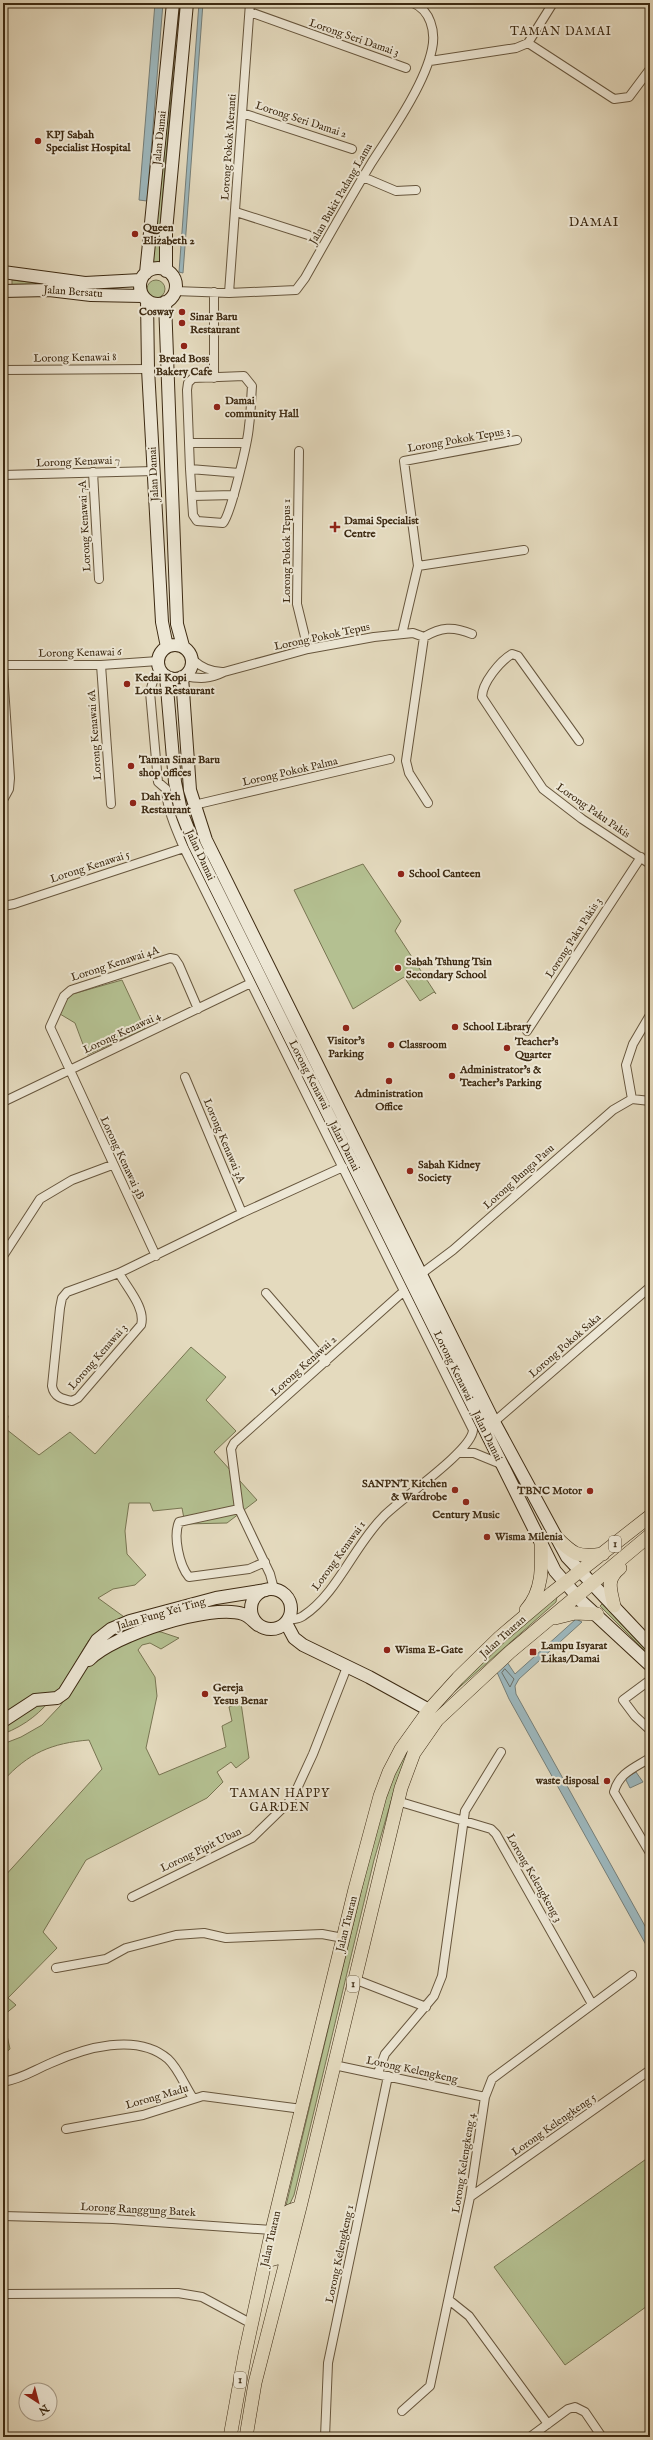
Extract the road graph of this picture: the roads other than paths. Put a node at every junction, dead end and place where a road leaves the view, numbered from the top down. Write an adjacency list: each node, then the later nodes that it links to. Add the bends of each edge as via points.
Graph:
1 (173, 3): 19 (main road, Jalan Damai)
2 (187, 3): 17 (main road, Jalan Damai, via 166,231)
3 (250, 3): 6 (street, Lorong Pokok Meranti)
4 (413, 3): 8 (street, Jalan Bukit Padang Lama, via 421,6 431,22 433,47)
5 (552, 3): 7 (street)
6 (250, 12): 9 (street, Lorong Seri Damai 3); 11 (street, Lorong Pokok Meranti)
7 (528, 43): 8 (street, via 516,48); 10 (street, via 614,99 629,97)
8 (430, 61): 13 (street, Jalan Bukit Padang Lama, via 399,119)
9 (406, 68)
10 (650, 69)
11 (242, 113): 12 (street, Lorong Seri Damai 2); 15 (street, Lorong Pokok Meranti)
12 (352, 149)
13 (363, 177): 14 (street, via 396,191); 24 (street, Jalan Bukit Padang Lama, via 296,290)
14 (416, 190)
15 (236, 212): 16 (street); 24 (street, Lorong Pokok Meranti)
16 (308, 235)
17 (166, 271): 19 (main road, via 156,269); 22 (main road, via 174,279)
18 (3, 273): 19 (main road, Jalan Bersatu, via 85,283); 20 (main road)
19 (144, 276): 25 (main road, via 140,286)
20 (3, 285)
21 (3, 291): 25 (main road, Jalan Bersatu, via 49,290)
22 (175, 291): 23 (street, Jalan Bukit Padang Lama); 26 (main road)
23 (214, 292): 24 (street, Jalan Bukit Padang Lama); 29 (street)
24 (229, 293)
25 (145, 298): 26 (main road, via 156,304); 27 (main road, Jalan Damai)
26 (165, 302): 47 (main road, Jalan Damai, via 178,624)
27 (148, 369): 28 (street, Lorong Kenawai 8); 35 (main road, Jalan Damai)
28 (3, 370)
29 (214, 378): 31 (street, via 192,378 188,383); 32 (street, via 244,376 252,386 249,427)
30 (518, 440): 42 (street, Lorong Pokok Tepus 3, via 404,461)
31 (190, 443): 32 (street); 34 (street)
32 (245, 443): 37 (street)
33 (299, 451): 49 (street, Lorong Pokok Tepus 1, via 297,604)
34 (190, 469): 37 (street); 40 (street)
35 (154, 471): 36 (street, Lorong Kenawai 7); 48 (main road, Jalan Damai, via 162,622)
36 (93, 472): 38 (street, Lorong Kenawai 7); 43 (street, Lorong Kenawai 7A)
37 (239, 472): 39 (street)
38 (3, 476)
39 (234, 495): 40 (street); 40 (street, via 228,517 223,523 197,521 193,515)
40 (192, 496)
41 (524, 550): 42 (street)
42 (418, 566): 44 (street)
43 (99, 579)
44 (402, 634): 46 (street, Lorong Pokok Tepus, via 413,633); 49 (street, Lorong Pokok Tepus)
45 (472, 634): 46 (street, via 459,628 445,627)
46 (424, 637): 61 (street, via 406,760 409,773)
47 (183, 646): 48 (main road); 50 (main road, via 190,652)
48 (167, 647): 53 (main road, via 161,653)
49 (308, 649): 55 (street, Lorong Pokok Tepus)
50 (193, 660): 55 (street, Lorong Pokok Tepus, via 210,671); 56 (main road, via 192,666)
51 (3, 665): 52 (street, Lorong Kenawai 6)
52 (101, 665): 53 (street, Lorong Kenawai 6); 62 (street, Lorong Kenawai 6A)
53 (162, 669): 56 (main road, via 173,679); 59 (main road, Jalan Damai); 59 (street, Lorong Kenawai, via 153,681 150,692 158,782)
54 (3, 671): 60 (street, via 10,778 9,789)
55 (224, 672): 56 (street, Lorong Pokok Tepus, via 201,679)
56 (183, 677): 63 (main road, Jalan Damai, via 190,790)
57 (579, 740): 65 (street, Lorong Paku Pakis, via 518,656 512,654 506,657 482,689 482,697 543,789 582,819)
58 (390, 759): 63 (street, Lorong Pokok Palma)
59 (171, 785): 64 (street, Lorong Kenawai, via 167,800); 90 (main road, Jalan Damai, via 194,844)
60 (3, 800)
61 (428, 803)
62 (111, 804)
63 (194, 804): 83 (main road, Jalan Damai, via 206,840)
64 (184, 848): 67 (street, Lorong Kenawai 5); 68 (street, Lorong Kenawai)
65 (641, 857): 66 (street, Lorong Paku Pakis); 71 (street, Lorong Paku Pakis 3)
66 (650, 864)
67 (3, 906)
68 (251, 983): 69 (street, Lorong Kenawai 4); 78 (street, Lorong Kenawai)
69 (198, 1009): 72 (street, Lorong Kenawai 4); 72 (street, Lorong Kenawai 4A, via 179,965 175,959 170,958 71,990 64,996 50,1027)
70 (650, 1015): 74 (street, via 633,1044 626,1065)
71 (527, 1031)
72 (70, 1069): 76 (street, Lorong Kenawai 4); 77 (street, Lorong Kenawai 3B)
73 (185, 1077): 79 (street, Lorong Kenawai 3A)
74 (632, 1099): 75 (street); 83 (street, Lorong Bunga Pasu, via 613,1110 453,1250)
75 (650, 1101)
76 (3, 1102)
77 (112, 1165): 80 (street, via 72,1180 40,1199); 81 (street, Lorong Kenawai 3B)
78 (343, 1167): 79 (street, Lorong Kenawai 3); 85 (street, Lorong Kenawai)
79 (242, 1212): 81 (street, Lorong Kenawai 3)
80 (3, 1256)
81 (156, 1256): 82 (street, Lorong Kenawai 3)
82 (119, 1273): 82 (street, Lorong Kenawai 3, via 77,1287 62,1298 52,1386 58,1398 72,1401 78,1398 141,1325 143,1317 139,1306)
83 (421, 1274): 88 (main road, Jalan Damai)
84 (650, 1287): 88 (street, Lorong Pokok Saka)
85 (404, 1291): 87 (street, Lorong Kenawai 2); 89 (street, Lorong Kenawai, via 473,1430)
86 (266, 1293): 87 (street)
87 (326, 1362): 91 (street, Lorong Kenawai 2, via 234,1443 231,1449 231,1463)
88 (494, 1422): 94 (main road, Jalan Damai)
89 (460, 1453): 90 (street, via 474,1452); 106 (street, Lorong Kenawai 1, via 383,1517 362,1540 318,1604 302,1617)
90 (500, 1464): 96 (main road, Jalan Damai)
91 (239, 1509): 98 (street, Lorong Kenawai 2, via 246,1528); 98 (street, via 179,1522 175,1530 184,1570 189,1577 249,1569)
92 (650, 1516): 97 (main road, Jalan Tuaran / 1)
93 (650, 1535): 101 (main road, Jalan Tuaran / 1)
94 (556, 1537): 97 (main road, via 571,1553 582,1556); 99 (main road, Jalan Damai)
95 (650, 1539): 104 (main road, via 610,1578)
96 (541, 1543): 100 (main road, Jalan Damai, via 555,1571); 111 (main road, via 543,1576 536,1595 531,1604)
97 (603, 1554): 99 (main road, Jalan Tuaran / 1)
98 (265, 1562): 102 (street, Lorong Kenawai 2)
99 (580, 1573): 100 (main road, Jalan Tuaran / 1); 101 (main road, Jalan Damai)
100 (565, 1583): 103 (main road, Jalan Damai); 111 (main road, Jalan Tuaran / 1)
101 (591, 1585): 103 (main road, Jalan Tuaran / 1); 104 (main road, Jalan Damai)
102 (270, 1589): 106 (main road, via 280,1591 290,1600 291,1613); 107 (main road, via 255,1596 250,1608); 109 (main road, Jalan Fung Yei Ting, via 216,1598)
103 (577, 1596): 105 (main road, Jalan Damai); 108 (main road, Jalan Tuaran / 1)
104 (614, 1606): 112 (main road, Jalan Damai)
105 (596, 1614): 108 (main road, via 564,1614); 113 (main road, Jalan Damai)
106 (287, 1622): 107 (main road, via 270,1630); 114 (main road, via 294,1638 303,1645)
107 (258, 1625): 110 (main road, Jalan Fung Yei Ting, via 247,1615 227,1611 160,1624)
108 (544, 1625): 121 (main road, Jalan Tuaran / 1, via 510,1652 437,1720)
109 (119, 1626): 110 (main road); 115 (main road, Jalan Fung Yei Ting, via 97,1640)
110 (125, 1637): 115 (main road, Jalan Fung Yei Ting, via 94,1654)
111 (500, 1637): 117 (main road, Jalan Tuaran / 1)
112 (650, 1645)
113 (650, 1665)
114 (347, 1667): 117 (main road); 126 (street, Lorong Pipit Uban, via 313,1754 288,1803 252,1838)
115 (77, 1672): 118 (main road, Jalan Fung Yei Ting, via 64,1693 57,1698 35,1700)
116 (650, 1680): 119 (street, via 623,1700)
117 (429, 1710): 121 (main road, via 427,1724); 127 (main road, Jalan Tuaran / 1, via 401,1749 380,1796)
118 (3, 1721)
119 (650, 1730)
120 (501, 1752): 124 (street, via 473,1796)
121 (414, 1753): 123 (main road, Jalan Tuaran / 1)
122 (650, 1758): 125 (street, via 624,1773 614,1792)
123 (397, 1801): 124 (street, Lorong Kelengkeng 3); 130 (main road, Jalan Tuaran / 1)
124 (463, 1820): 131 (street, Lorong Kelengkeng 3, via 491,1829 496,1834); 132 (street, via 442,1976 434,1996)
125 (650, 1853)
126 (132, 1897)
127 (344, 1938): 128 (street, via 322,1934 226,1938 204,1933 176,1935 126,1948 106,1958); 140 (main road, Jalan Tuaran / 1)
128 (56, 1968)
129 (632, 1975): 131 (street, Lorong Kelengkeng 4)
130 (354, 1979): 132 (street); 133 (main road, Jalan Tuaran / 1)
131 (592, 2004): 138 (street, Lorong Kelengkeng 4, via 492,2079)
132 (426, 2007): 135 (street, via 385,2054)
133 (334, 2065): 135 (street, Lorong Kelengkeng); 143 (main road, Jalan Tuaran / 1)
134 (650, 2070): 142 (street, Lorong Kelengkeng 5)
135 (378, 2073): 136 (street, Lorong Kelengkeng)
136 (388, 2076): 138 (street, Lorong Kelengkeng); 154 (street, Lorong Kelengkeng 1, via 328,2363)
137 (3, 2082): 139 (street, via 21,2079 51,2063 82,2052 121,2045 141,2045 169,2060)
138 (485, 2097): 142 (street, Lorong Kelengkeng 4)
139 (193, 2098): 140 (street, Lorong Madu, via 202,2096); 141 (street, Lorong Madu, via 185,2103 143,2115)
140 (302, 2109): 145 (main road, Jalan Tuaran / 1)
141 (66, 2129)
142 (470, 2197): 148 (street, Lorong Kelengkeng 4)
143 (300, 2207): 146 (main road, via 289,2211 277,2258 270,2260); 153 (main road, Jalan Tuaran / 1, via 255,2383)
144 (3, 2216): 145 (street, Lorong Ranggung Batek, via 106,2219)
145 (272, 2230): 146 (main road, Jalan Tuaran / 1)
146 (267, 2253): 149 (main road, Jalan Tuaran / 1)
147 (3, 2294): 149 (street, via 178,2293 202,2297)
148 (448, 2300): 150 (street, Lorong Kelengkeng 4, via 430,2386); 151 (street, via 469,2316)
149 (252, 2324): 152 (main road, Jalan Tuaran / 1)
150 (402, 2411)
151 (548, 2424): 155 (street); 156 (street, via 575,2406 585,2412)
152 (230, 2437)
153 (246, 2437)
154 (325, 2437)
155 (530, 2437)
156 (602, 2437)

